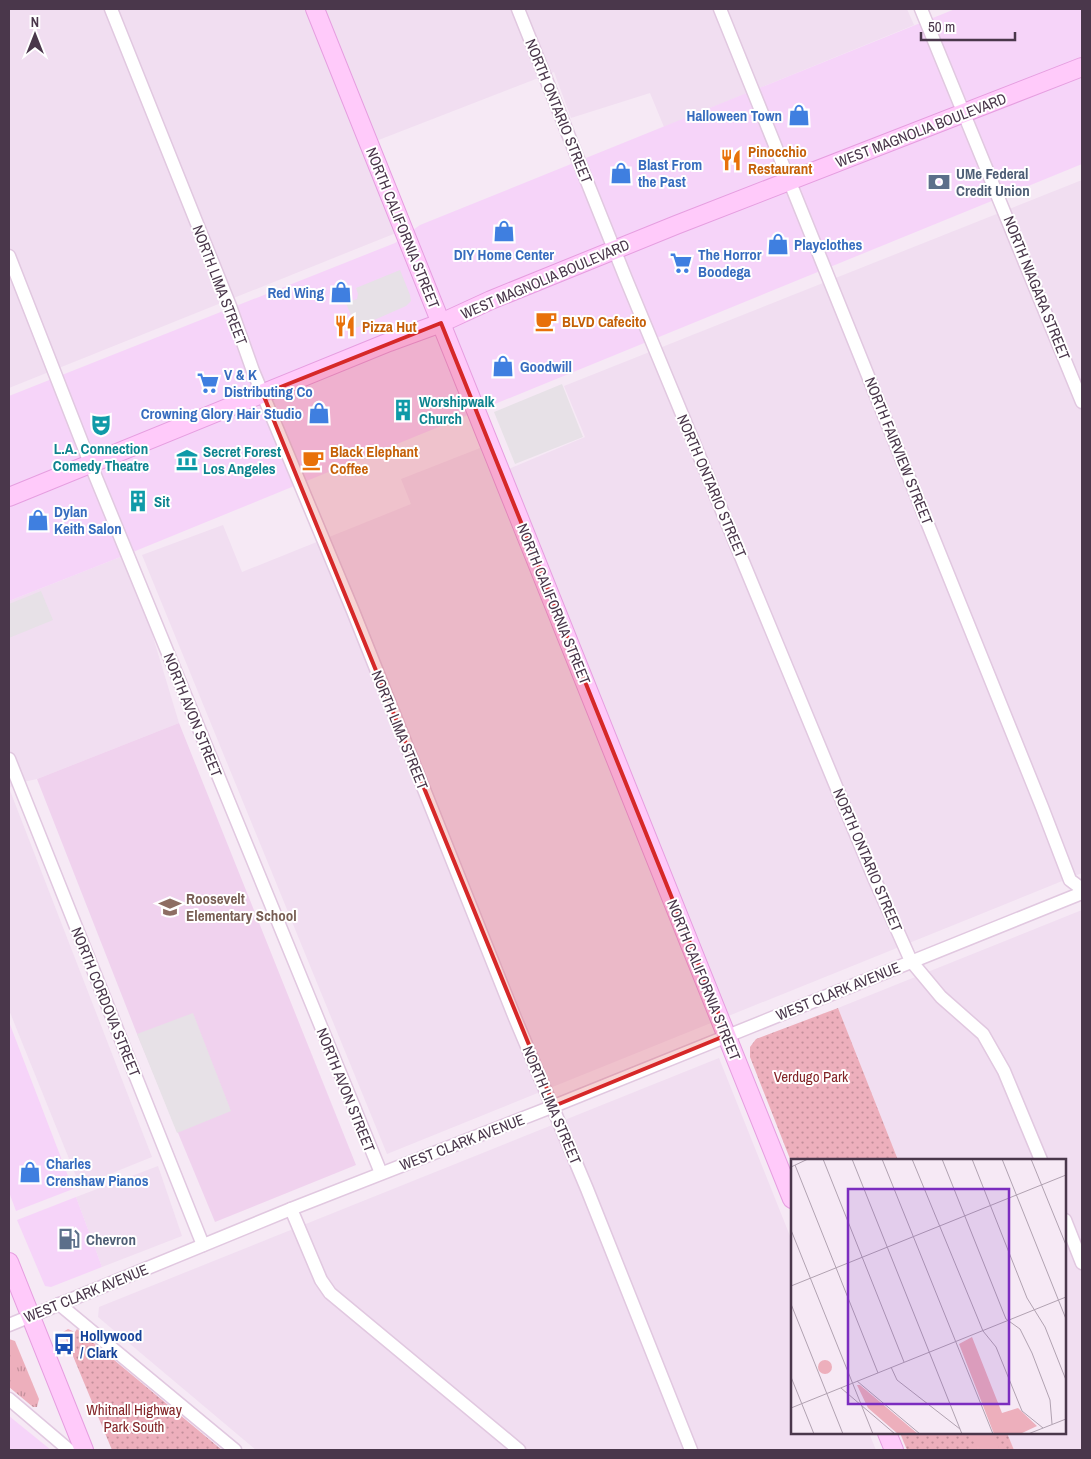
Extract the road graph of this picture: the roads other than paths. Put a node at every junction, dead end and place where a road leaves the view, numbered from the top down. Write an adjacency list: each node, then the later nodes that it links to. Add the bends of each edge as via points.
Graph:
1 (111, 9): 12 (street, NORTH LIMA STREET)
2 (315, 9): 11 (main road, NORTH CALIFORNIA STREET)
3 (518, 9): 9 (street, NORTH ONTARIO STREET)
4 (720, 9): 8 (street, NORTH FAIRVIEW STREET)
5 (921, 9): 7 (street, NORTH NIAGARA STREET)
6 (1082, 67): 7 (main road, WEST MAGNOLIA BOULEVARD)
7 (964, 114): 8 (main road, WEST MAGNOLIA BOULEVARD); 13 (street, NORTH NIAGARA STREET)
8 (790, 181): 9 (main road, WEST MAGNOLIA BOULEVARD); 17 (street, NORTH FAIRVIEW STREET, via 1070,880)
9 (615, 250): 11 (main road, WEST MAGNOLIA BOULEVARD); 18 (street, NORTH ONTARIO STREET)
10 (9, 256): 14 (street, NORTH AVON STREET)
11 (441, 323): 12 (main road, WEST MAGNOLIA BOULEVARD); 19 (main road, NORTH CALIFORNIA STREET)
12 (263, 394): 14 (main road, WEST MAGNOLIA BOULEVARD); 20 (street, NORTH LIMA STREET, via 515,1018)
13 (1082, 402)
14 (90, 463): 15 (main road, WEST MAGNOLIA BOULEVARD); 22 (street, NORTH AVON STREET)
15 (9, 496)
16 (9, 758): 26 (street, NORTH CORDOVA STREET)
17 (1082, 891): 18 (street, WEST CLARK AVENUE)
18 (911, 961): 19 (street, WEST CLARK AVENUE); 21 (street, NORTH ONTARIO STREET, via 941,997 983,1034 1004,1070)
19 (727, 1035): 20 (street, WEST CLARK AVENUE); 23 (main road, NORTH CALIFORNIA STREET)
20 (554, 1106): 22 (street, WEST CLARK AVENUE); 38 (street, NORTH LIMA STREET)
21 (1041, 1159)
22 (381, 1173): 24 (street, WEST CLARK AVENUE)
23 (791, 1196)
24 (291, 1209): 26 (street, WEST CLARK AVENUE); 37 (street, via 321,1280 330,1293)
25 (1066, 1223): 28 (street)
26 (203, 1246): 29 (street, WEST CLARK AVENUE)
27 (9, 1262): 30 (main road)
28 (1082, 1263)
29 (59, 1304): 30 (street, WEST CLARK AVENUE); 36 (street)
30 (31, 1316): 31 (street, WEST CLARK AVENUE); 35 (main road)
31 (9, 1325)
32 (9, 1399): 34 (street)
33 (887, 1434): 39 (main road)
34 (69, 1450)
35 (84, 1450)
36 (235, 1450)
37 (519, 1450)
38 (691, 1450)
39 (894, 1450)

